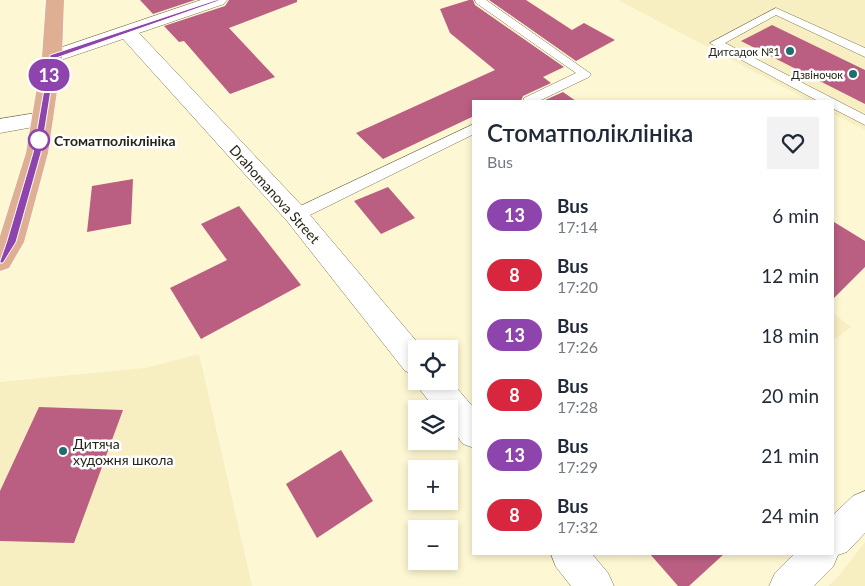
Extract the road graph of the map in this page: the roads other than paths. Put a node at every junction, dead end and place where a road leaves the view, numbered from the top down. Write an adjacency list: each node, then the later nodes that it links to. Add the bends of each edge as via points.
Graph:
1 (55, 0): 6 (main road)
2 (218, 0): 4 (street)
3 (480, 1): 7 (lane, via 585,74)
4 (127, 32): 6 (street); 14 (street, Drahomanova Street)
5 (865, 53): 8 (lane, via 776,12 716,43)
6 (52, 57): 10 (main road)
7 (531, 100)
8 (826, 100)
9 (834, 104): 11 (lane)
10 (42, 119): 12 (street); 15 (main road, via 37,153 12,242)
11 (865, 121)
12 (0, 126)
13 (472, 129): 14 (lane)
14 (296, 215): 16 (street, Drahomanova Street)
15 (0, 261)
16 (408, 352)
17 (440, 390): 18 (street)
18 (471, 424)
19 (865, 508): 20 (street)
20 (834, 539)
21 (571, 555): 23 (street)
22 (819, 555): 24 (street)
23 (595, 586)
24 (788, 586)

